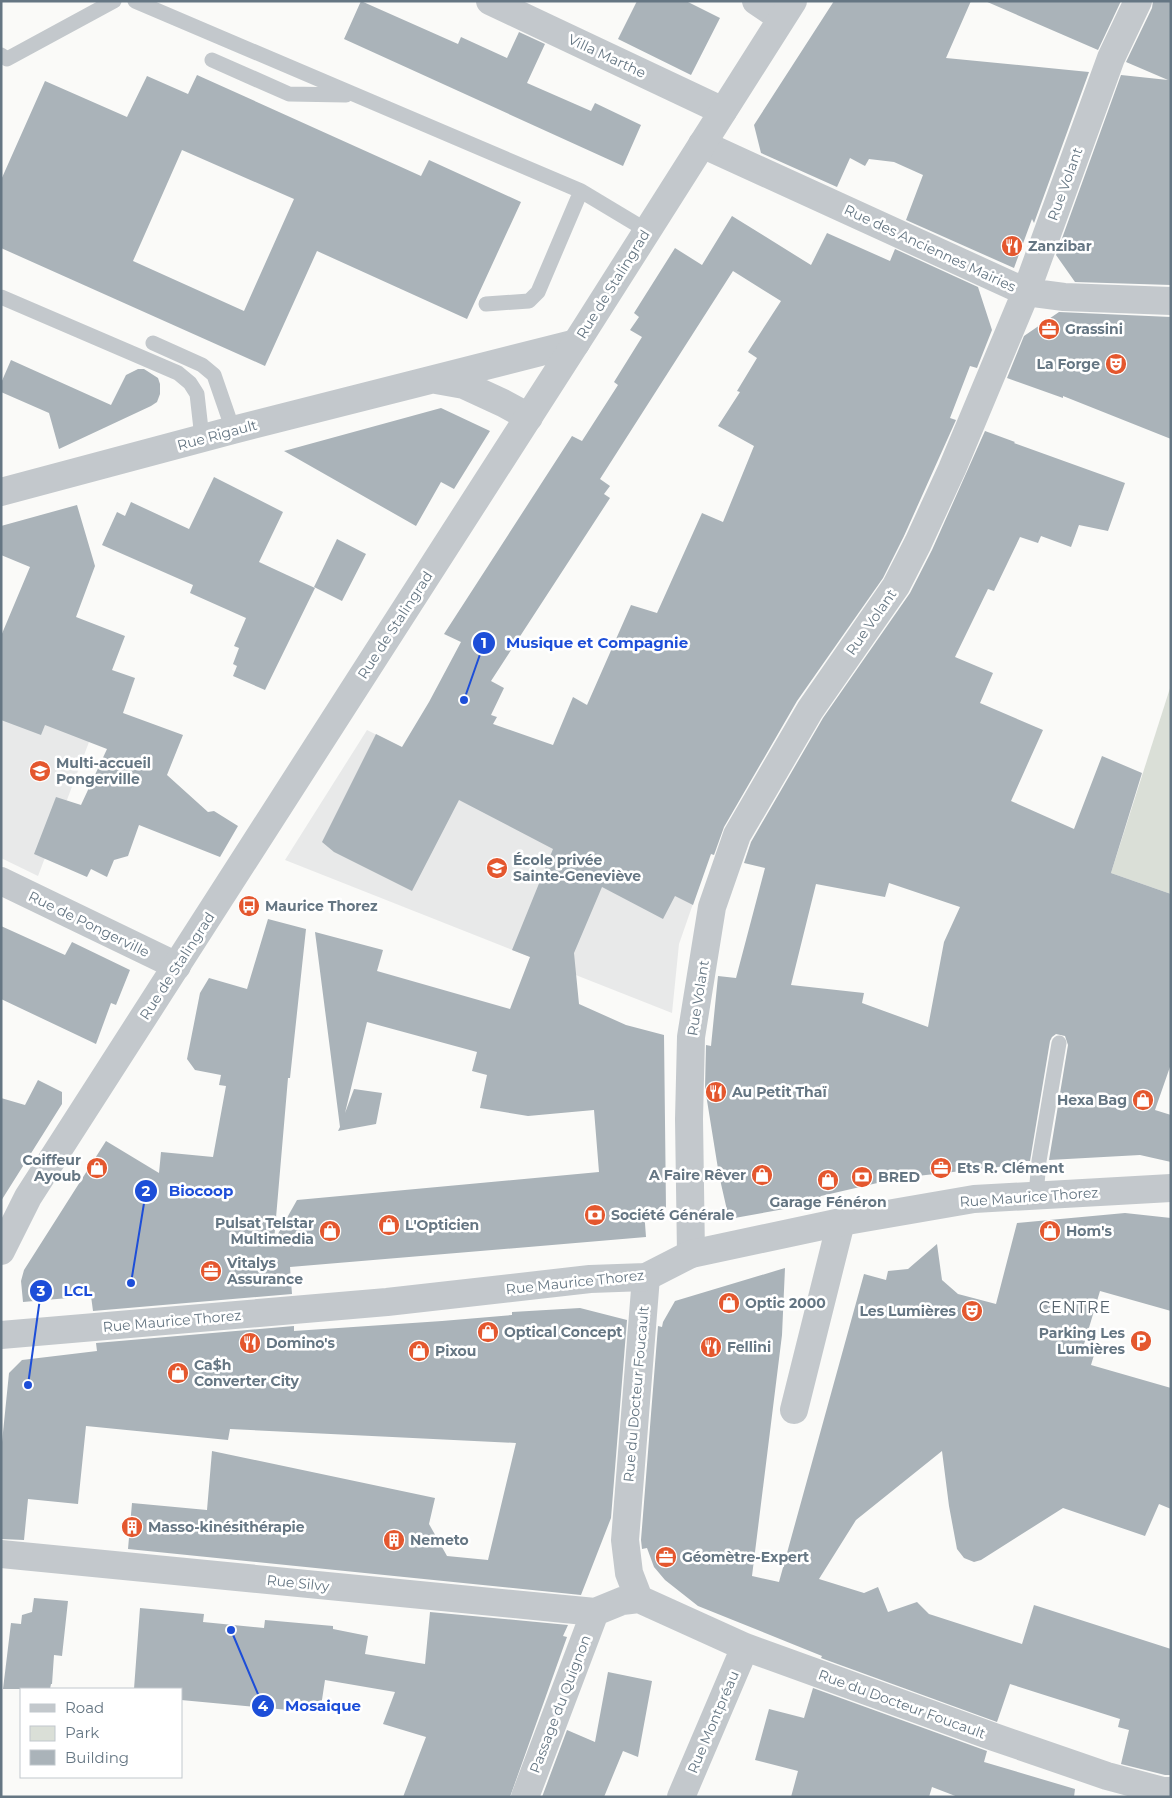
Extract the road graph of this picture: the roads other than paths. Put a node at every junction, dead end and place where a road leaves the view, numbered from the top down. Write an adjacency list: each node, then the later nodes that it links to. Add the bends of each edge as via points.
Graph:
1 (114, 1): 7 (lane, via 7,59)
2 (136, 1): 9 (lane)
3 (490, 1): 10 (street, Villa Marthe)
4 (756, 1): 6 (street)
5 (1138, 1): 14 (street, Rue Volant, via 1111,58)
6 (787, 10): 10 (street, Rue de Stalingrad)
7 (1, 56)
8 (212, 60): 9 (lane, via 289,94)
9 (354, 95): 12 (lane)
10 (723, 111): 11 (street, Rue de Stalingrad)
11 (702, 144): 13 (street, Rue de Stalingrad); 14 (street, Rue des Anciennes Mairies)
12 (581, 192): 13 (lane); 17 (lane, via 538,292 529,301)
13 (646, 230): 18 (street, Rue de Stalingrad)
14 (1026, 292): 16 (street, Rue des Anciennes Mairies, via 1064,297); 32 (street, Rue Volant, via 952,469 896,586 810,710 737,835 712,908 691,1037)
15 (1, 298): 23 (lane, via 178,373 197,394)
16 (1171, 301)
17 (486, 304)
18 (576, 342): 20 (street, Rue Rigault); 21 (street, Rue de Stalingrad)
19 (153, 343): 22 (lane, via 202,365 214,376)
20 (432, 379): 21 (street, Rue Rigault, via 464,385); 22 (street, Rue Rigault)
21 (529, 417): 26 (street, Rue de Stalingrad)
22 (233, 430): 23 (street, Rue Rigault)
23 (202, 438): 24 (street, Rue Rigault)
24 (1, 492)
25 (1, 881): 26 (street, Rue de Pongerville)
26 (177, 966): 31 (street, Rue de Stalingrad, via 28,1197)
27 (1059, 1043): 29 (lane)
28 (1171, 1188): 29 (street, Rue Maurice Thorez)
29 (1036, 1194): 30 (street, Rue Maurice Thorez, via 974,1199)
30 (841, 1222): 32 (street, Rue Maurice Thorez); 35 (street)
31 (1, 1251)
32 (691, 1254): 33 (street, Rue Maurice Thorez)
33 (646, 1277): 34 (street, Rue Maurice Thorez, via 590,1279 387,1302); 37 (street, Rue du Docteur Foucault, via 625,1540 629,1573)
34 (1, 1334)
35 (794, 1410)
36 (1, 1554): 38 (street, Rue Silvy)
37 (640, 1599): 38 (street); 39 (street, Rue du Docteur Foucault)
38 (595, 1612): 41 (street, Passage du Quignon)
39 (745, 1647): 40 (street, Rue du Docteur Foucault); 42 (street, Rue Montpréau)
40 (1153, 1791)
41 (525, 1797)
42 (681, 1797)

